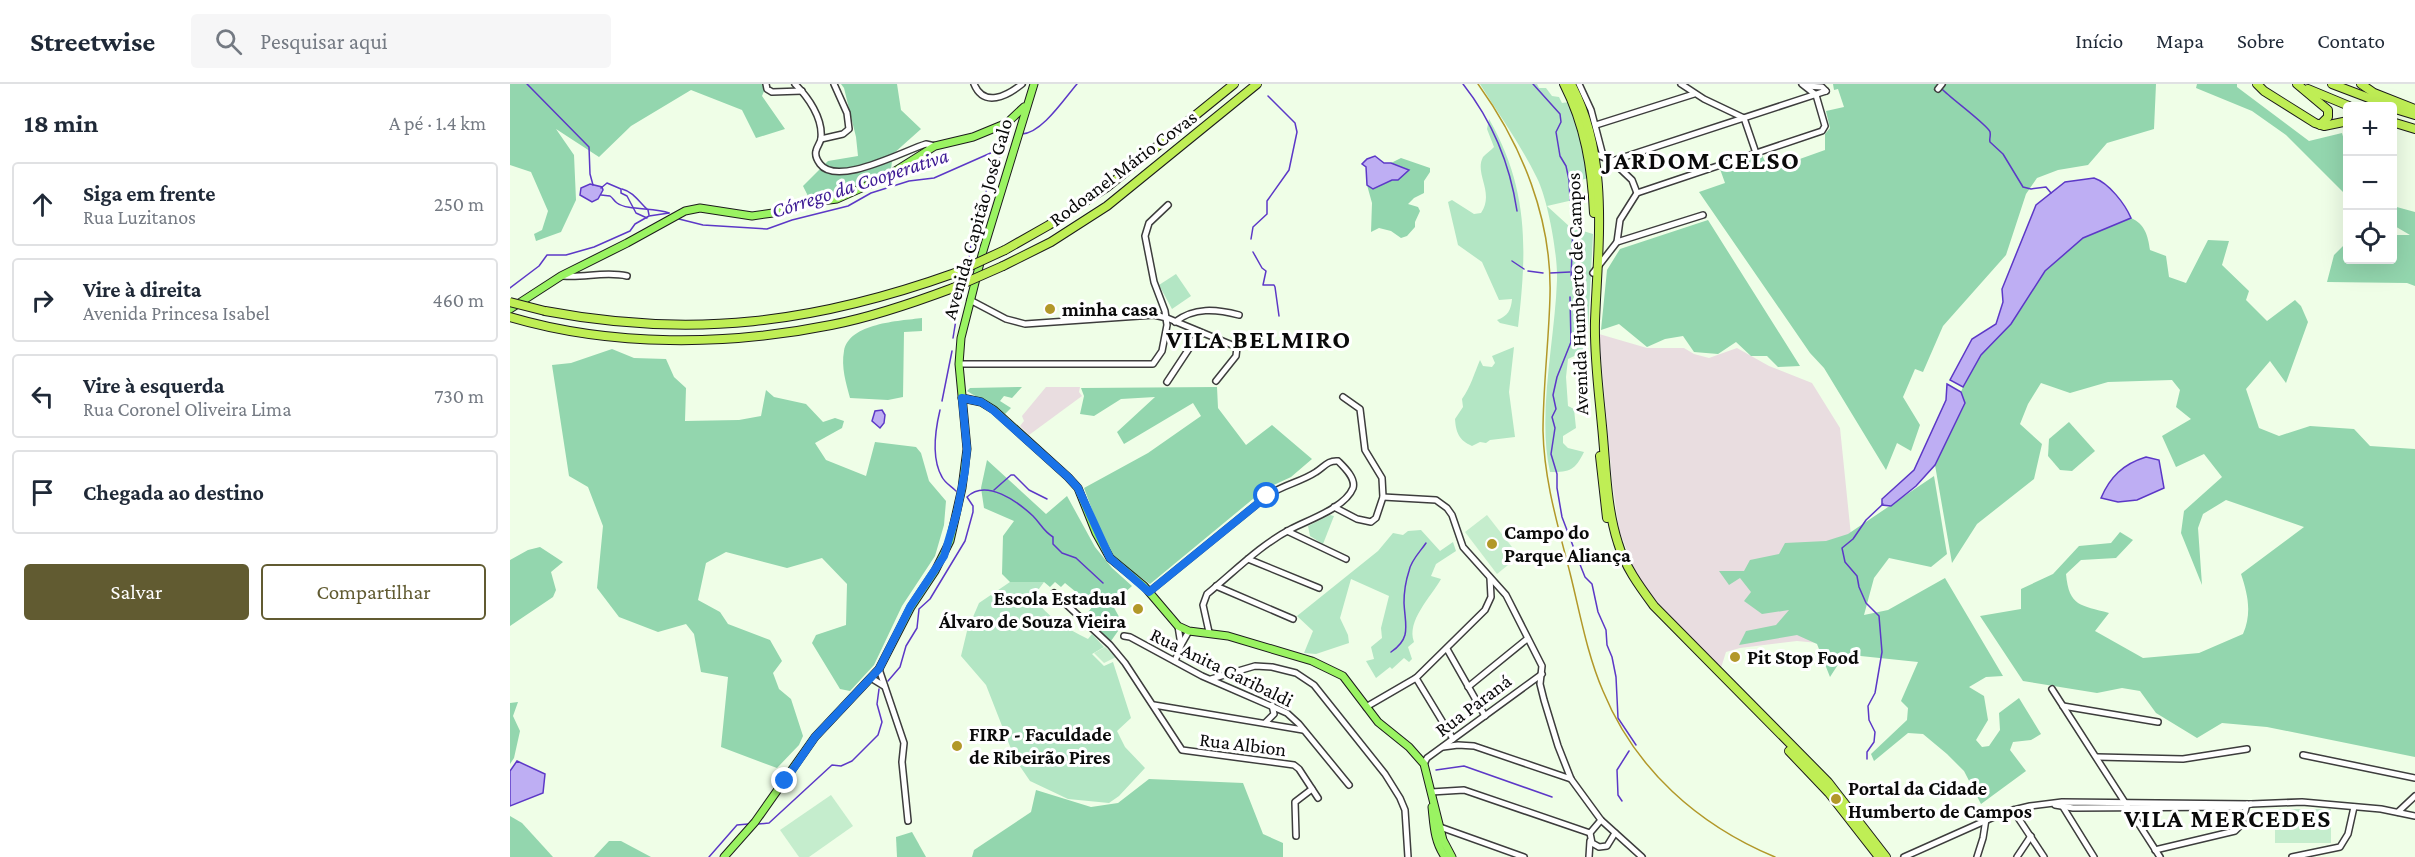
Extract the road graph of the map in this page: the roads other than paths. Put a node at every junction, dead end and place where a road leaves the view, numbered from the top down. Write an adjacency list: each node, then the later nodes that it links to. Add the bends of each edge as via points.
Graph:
1 (766, 84): 18 (street, via 772,92)
2 (795, 84): 18 (street)
3 (834, 84): 36 (street, via 848,113 849,129)
4 (974, 84): 5 (street, via 980,94 992,99)
5 (1022, 84)
6 (1034, 84): 26 (main road, Avenida Capitão José Galo)
7 (1234, 84): 50 (highway, Rodoanel Mário Covas, bridge, via 1107,188 1005,250 955,273 833,310 732,324 647,324 592,319)
8 (1257, 84): 53 (highway, Rodoanel Mário Covas, bridge, via 1107,206 1051,242 953,288 861,319 789,332 698,339 604,335)
9 (1564, 84): 38 (highway, Avenida Humberto de Campos)
10 (1571, 84): 38 (highway, Avenida Humberto de Campos, via 1587,125)
11 (1579, 84): 31 (street)
12 (1681, 84): 19 (street)
13 (2257, 84): 32 (highway)
14 (2298, 84): 22 (highway); 32 (highway, via 2328,110 2328,117)
15 (2332, 84): 21 (highway)
16 (2361, 84): 24 (highway)
17 (1804, 85): 20 (street); 20 (street, via 1826,91)
18 (802, 91): 36 (street, via 815,110)
19 (1694, 94): 27 (street); 31 (street)
20 (1816, 95): 27 (street); 39 (street, via 1825,126 1822,131)
21 (2378, 102)
22 (2343, 103)
23 (2397, 109): 25 (highway)
24 (2415, 109)
25 (2415, 115)
26 (1019, 117): 29 (main road); 34 (main road, Avenida Capitão José Galo)
27 (1744, 118): 39 (street); 41 (street)
28 (2343, 122): 32 (highway)
29 (1006, 123): 34 (main road); 37 (main road, via 973,137)
30 (2397, 124): 35 (highway)
31 (1596, 125): 40 (street)
32 (2320, 125)
33 (2397, 128): 35 (highway)
34 (1019, 129): 49 (main road, Avenida Capitão José Galo)
35 (2413, 129)
36 (821, 139): 37 (street, via 816,150 818,162 836,172 879,162 926,144)
37 (935, 146): 47 (main road, via 884,178 837,200 799,204 752,216 700,208 685,211)
38 (1591, 152): 40 (street); 46 (highway, Avenida Humberto de Campos, via 1599,198)
39 (1756, 153): 42 (street)
40 (1603, 156): 41 (street)
41 (1612, 161): 42 (street, via 1626,173)
42 (1636, 193): 45 (street, via 1620,220)
43 (1168, 205): 54 (street, via 1149,223 1145,236 1154,282)
44 (1703, 215): 45 (street)
45 (1617, 242): 46 (street)
46 (1596, 270): 123 (highway, Avenida Humberto de Campos, via 1596,385 1606,499 1619,546 1654,606 1740,698 1828,782)
47 (561, 276): 48 (street); 51 (main road)
48 (627, 276)
49 (970, 300): 54 (street, via 1006,319 1025,324 1154,315); 57 (main road, Avenida Capitão José Galo)
50 (510, 302)
51 (510, 309)
52 (1239, 315): 55 (street, via 1200,311)
53 (510, 317)
54 (1167, 318): 55 (street); 57 (street, via 1162,351 1153,364)
55 (1175, 322): 56 (street)
56 (1200, 332): 58 (street, via 1238,349); 59 (street)
57 (959, 364): 61 (main road, Avenida Capitão José Galo)
58 (1216, 381)
59 (1167, 382)
60 (1343, 397): 62 (street, via 1360,409 1365,450 1380,471)
61 (962, 398): 70 (main road, via 981,402 993,410 1068,477 1078,488 1110,558); 81 (main road, Avenida Capitão José Galo, via 966,460 950,541)
62 (1383, 497): 63 (street, via 1371,522); 67 (street, via 1442,503 1452,515 1462,547)
63 (1334, 507): 64 (street); 70 (street, via 1353,486 1351,477 1336,460 1277,489)
64 (1287, 531): 65 (street); 66 (street)
65 (1248, 559): 68 (street); 69 (street)
66 (1346, 560)
67 (1490, 577): 77 (street, via 1510,601); 79 (street, via 1492,592 1488,606)
68 (1216, 586): 72 (street); 75 (street, via 1203,605)
69 (1319, 588)
70 (1149, 592): 73 (main road)
71 (1054, 593): 92 (street, via 1110,645)
72 (1293, 619)
73 (1178, 626): 74 (main road); 78 (street)
74 (1189, 631): 75 (main road); 78 (street)
75 (1209, 632): 94 (main road, via 1330,668 1343,676)
76 (1124, 636): 80 (street, Rua Anita Garibaldi)
77 (1527, 639): 83 (street, via 1542,666); 88 (street)
78 (1181, 645): 80 (street)
79 (1447, 649): 85 (street); 88 (street)
80 (1176, 662): 86 (street, Rua Anita Garibaldi)
81 (879, 669): 84 (main road, Avenida Capitão José Galo); 87 (street)
82 (1229, 674): 86 (street); 89 (street); 138 (street, via 1255,666 1272,667 1296,673 1314,685 1385,774 1403,804)
83 (1542, 674): 96 (street, Rua Paraná); 110 (street, via 1544,700)
84 (871, 678): 87 (street); 137 (main road, Avenida Capitão José Galo, via 815,737 755,822)
85 (1416, 678): 94 (street); 102 (street)
86 (1211, 679): 89 (street, Rua Anita Garibaldi)
87 (883, 684): 128 (street, via 905,747 902,762)
88 (1468, 687): 96 (street)
89 (1231, 688): 91 (street, Rua Anita Garibaldi)
90 (2052, 689): 93 (street)
91 (1271, 704): 98 (street, via 1274,714); 100 (street, Rua Anita Garibaldi, via 1287,713)
92 (1154, 705): 95 (street); 97 (street)
93 (2063, 706): 99 (street); 107 (street)
94 (1366, 707): 108 (main road)
95 (1179, 710): 97 (street); 98 (street)
96 (1485, 716): 101 (street, Rua Paraná)
97 (1163, 718): 112 (street, Rua Albion, via 1184,751 1294,765)
98 (1265, 723): 100 (street)
99 (2158, 723)
100 (1303, 730): 111 (street, Rua Anita Garibaldi)
101 (1465, 730): 102 (street, Rua Paraná); 103 (street)
102 (1453, 739): 104 (street, Rua Paraná)
103 (1465, 745): 104 (street); 110 (street)
104 (1442, 747): 108 (street, Rua Paraná)
105 (2247, 749): 107 (street, via 2175,759)
106 (2303, 755): 109 (street)
107 (2097, 757): 114 (street)
108 (1424, 764): 113 (main road)
109 (2415, 778)
110 (1571, 779): 127 (street)
111 (1349, 785)
112 (1312, 789): 116 (street, Rua Albion); 131 (street, via 1295,802)
113 (1431, 792): 129 (main road); 132 (street, via 1464,790); 139 (main road, via 1434,831)
114 (2118, 793): 118 (street); 119 (street)
115 (2415, 796): 124 (street)
116 (1318, 798)
117 (2062, 805): 118 (street); 122 (street); 149 (street)
118 (2116, 805): 119 (street)
119 (2128, 805): 120 (street); 135 (street)
120 (2248, 805): 121 (street, via 2302,802); 135 (street, via 2242,824 2235,831)
121 (2354, 807): 124 (street); 151 (street, via 2348,834 2340,847)
122 (2013, 810): 126 (street); 133 (street)
123 (1849, 812): 143 (highway); 144 (highway)
124 (2398, 812): 125 (street)
125 (2415, 816)
126 (1986, 819): 145 (street); 146 (street)
127 (1601, 820): 130 (street); 132 (street)
128 (908, 821)
129 (1440, 827): 140 (main road); 141 (street)
130 (1615, 833): 134 (street, via 1610,844); 142 (street)
131 (1296, 836)
132 (1590, 836): 134 (street); 136 (street)
133 (2031, 836): 147 (street); 148 (street)
134 (1599, 847): 136 (street)
135 (2155, 850): 150 (street)
136 (1590, 854)
137 (724, 857)
138 (1408, 857)
139 (1445, 857)
140 (1452, 857)
141 (1524, 857)
142 (1642, 857)
143 (1879, 857)
144 (1886, 857)
145 (1904, 857)
146 (1977, 857)
147 (2017, 857)
148 (2044, 857)
149 (2094, 857)
150 (2160, 857)
151 (2292, 857)

